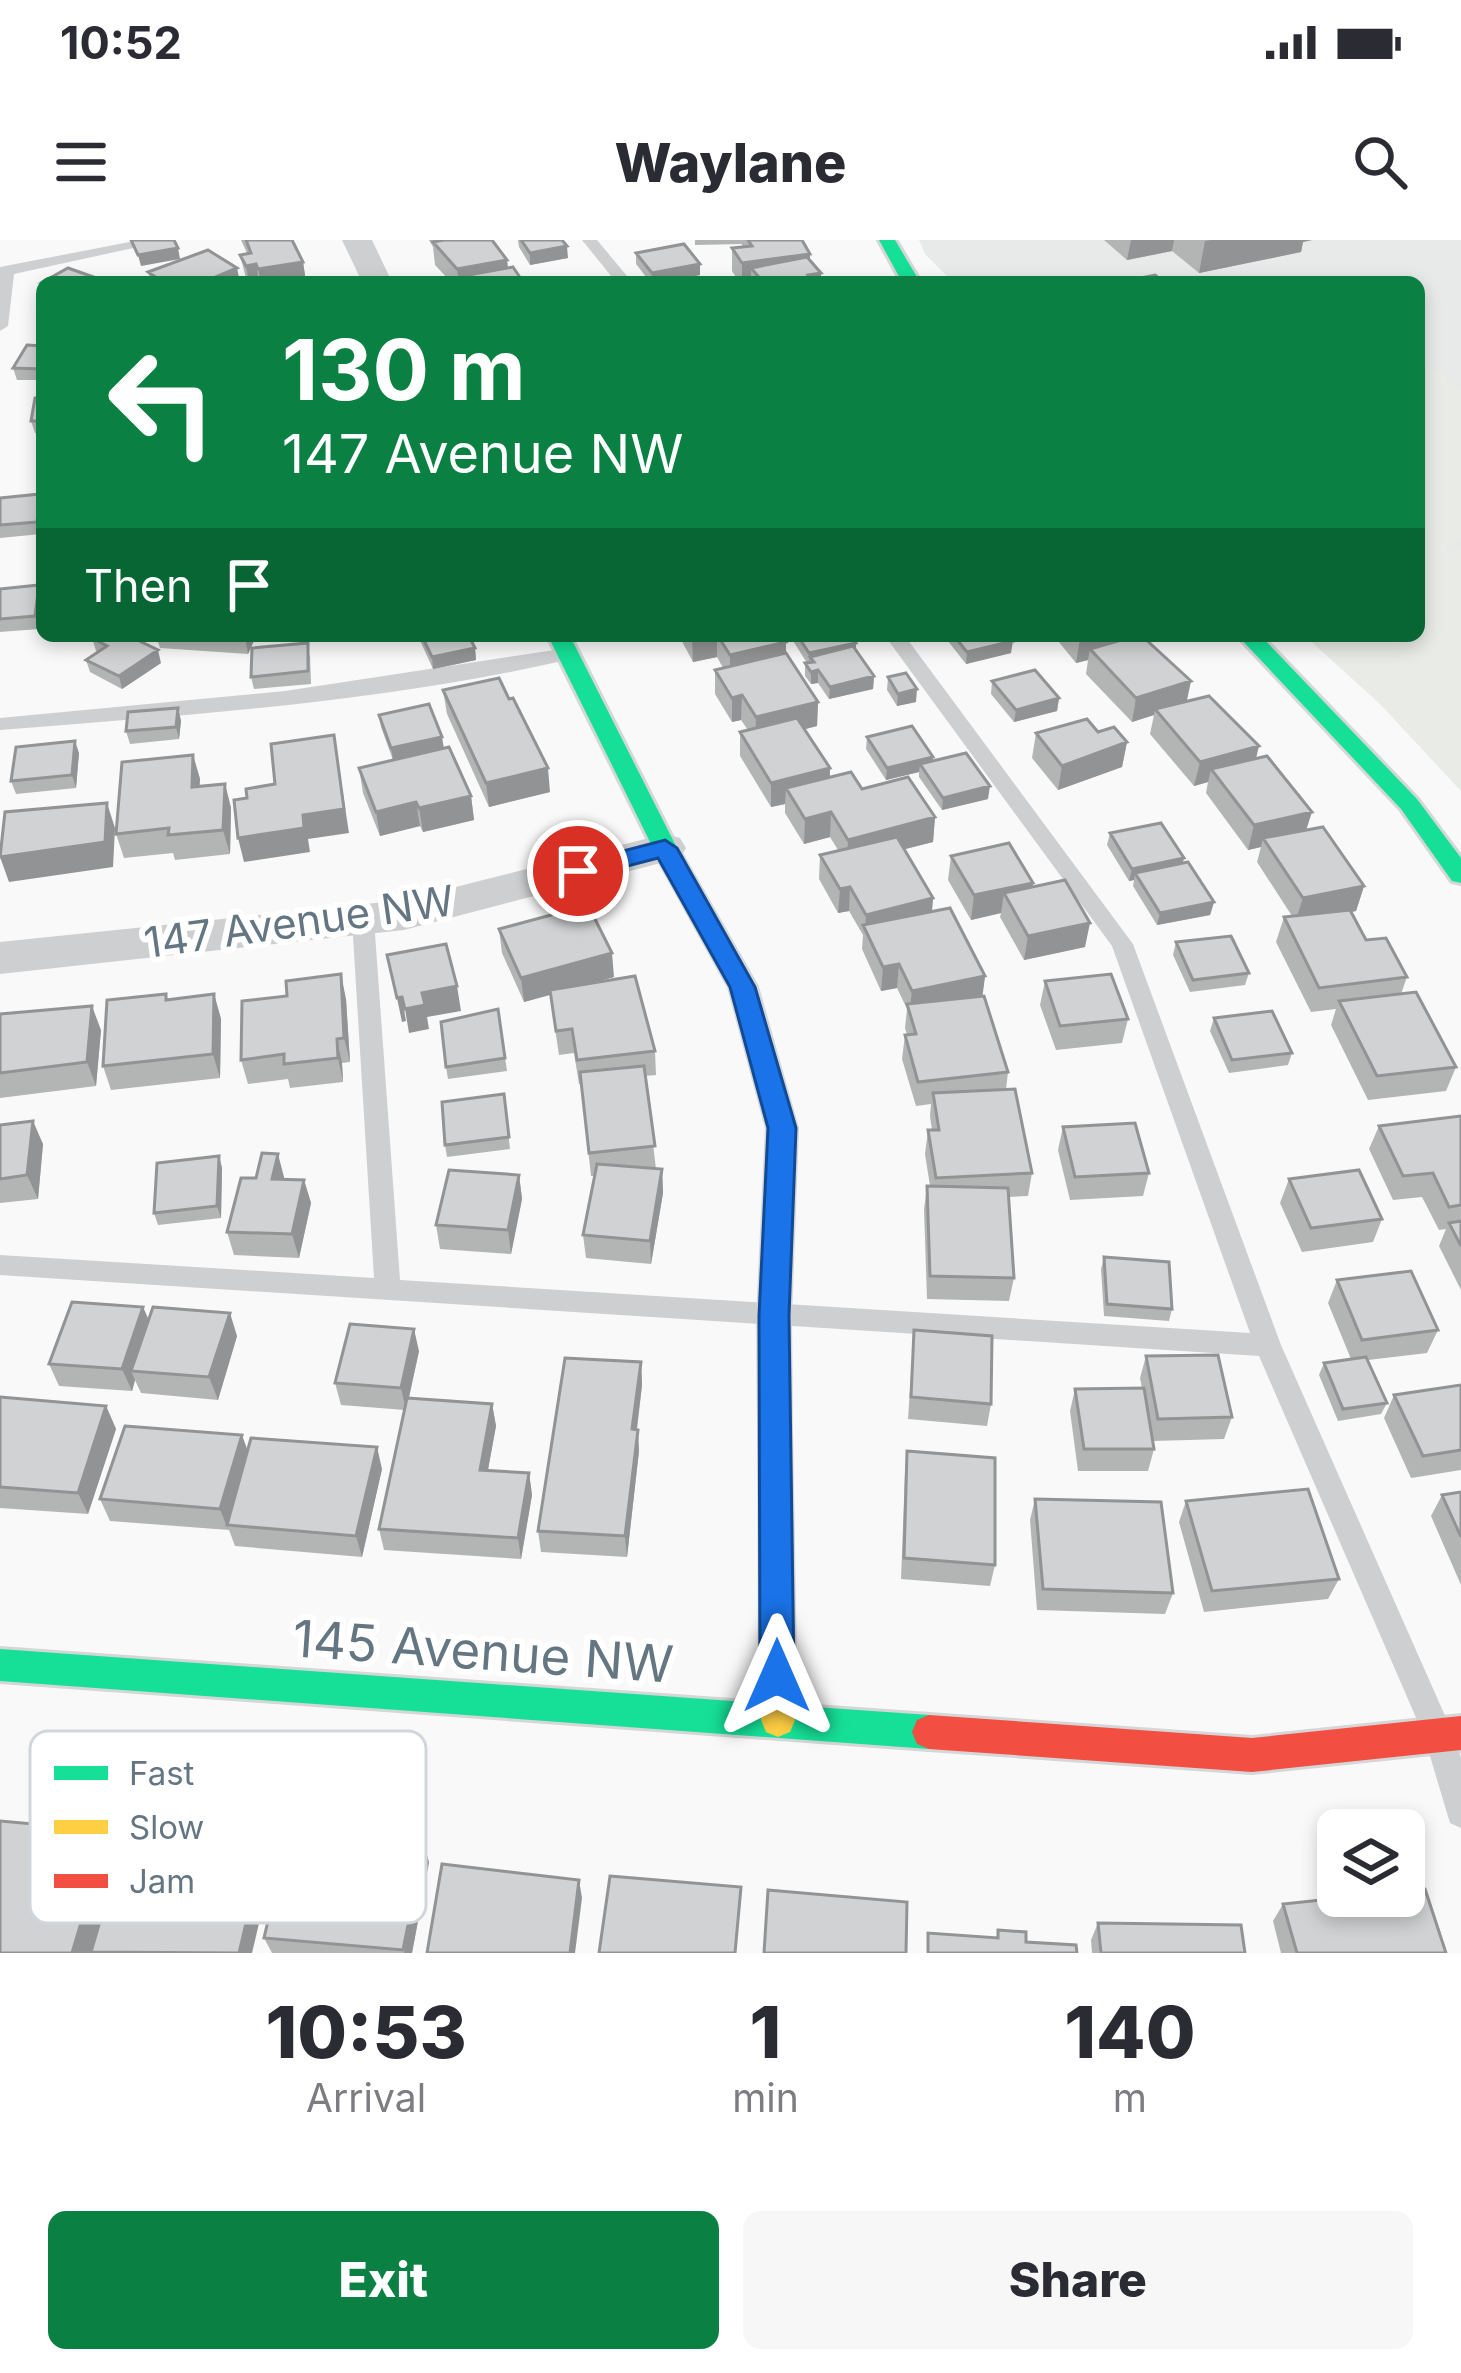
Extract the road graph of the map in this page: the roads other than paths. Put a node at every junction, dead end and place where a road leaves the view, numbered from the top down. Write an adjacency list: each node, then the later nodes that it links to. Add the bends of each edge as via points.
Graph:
1 (163, 240): 5 (lane)
2 (357, 240): 6 (street)
3 (589, 240): 7 (lane)
4 (887, 240): 8 (street)
5 (4, 271): 9 (lane)
6 (373, 276)
7 (619, 276)
8 (908, 276)
9 (0, 326)
10 (899, 642): 21 (lane, via 1122,944)
11 (1255, 642): 15 (street, via 1409,803)
12 (564, 645): 13 (lane, via 416,683); 14 (street)
13 (0, 724)
14 (665, 848): 16 (street, 147 Avenue NW); 20 (street, via 742,987 782,1128)
15 (1461, 875)
16 (363, 920): 17 (street, 147 Avenue NW); 19 (lane)
17 (0, 958)
18 (0, 1265): 19 (lane)
19 (388, 1292): 20 (lane)
20 (774, 1316): 21 (lane); 23 (street)
21 (1268, 1345): 24 (lane)
22 (0, 1665): 23 (street, 145 Avenue NW)
23 (778, 1720): 24 (street, 145 Avenue NW, via 1252,1755)
24 (1450, 1734): 25 (lane)
25 (1461, 1812)

